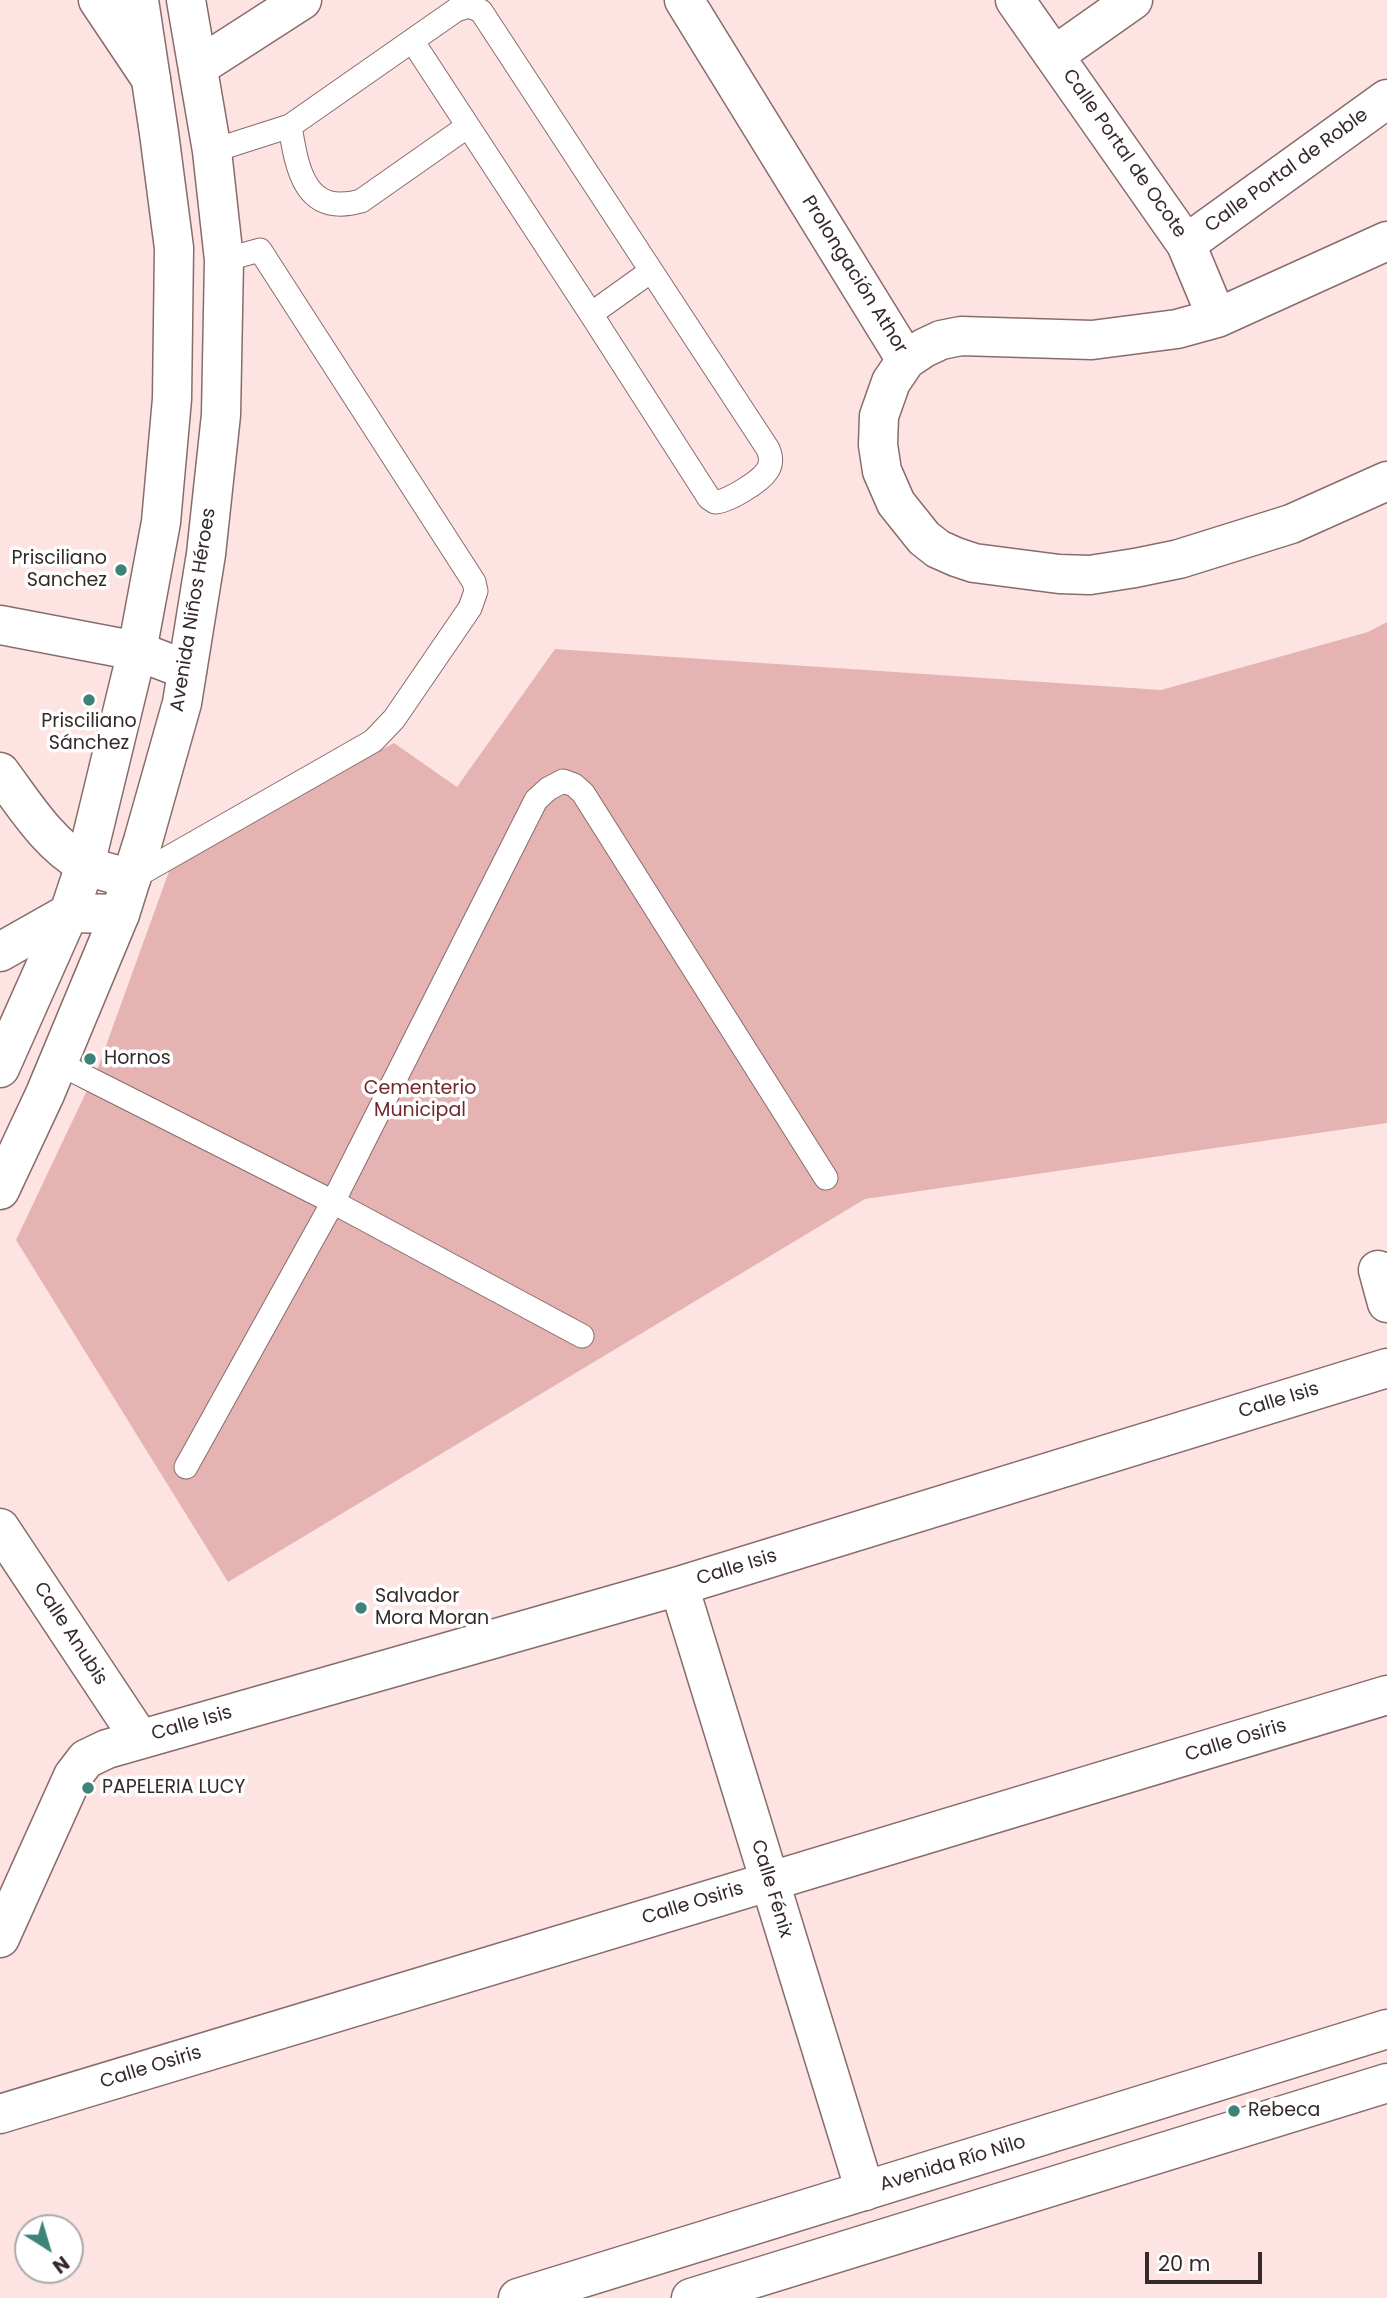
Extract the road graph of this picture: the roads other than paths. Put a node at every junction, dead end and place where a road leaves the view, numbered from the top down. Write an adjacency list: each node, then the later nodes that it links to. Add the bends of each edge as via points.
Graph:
1 (98, 0): 11 (street)
2 (139, 0): 11 (street)
3 (186, 0): 10 (street, Avenida Niños Héroes)
4 (302, 0): 10 (street)
5 (684, 0): 22 (street, Prolongación Athor)
6 (1014, 0): 9 (street, Calle Portal de Ocote)
7 (1133, 0): 9 (street)
8 (413, 42): 13 (lane); 14 (lane); 19 (lane, via 462,7 481,12)
9 (1055, 55): 17 (street, Calle Portal de Ocote)
10 (198, 67): 15 (street, Avenida Niños Héroes)
11 (152, 79): 25 (street, via 174,247 172,399 161,522)
12 (1387, 99): 17 (street, Calle Portal de Roble)
13 (468, 125): 14 (lane, via 361,201 348,204 329,203 303,181); 20 (lane)
14 (290, 126): 15 (lane)
15 (212, 150): 18 (street, Avenida Niños Héroes)
16 (1387, 241): 21 (street)
17 (1186, 244): 21 (street, Calle Portal de Ocote)
18 (224, 260): 26 (street, Avenida Niños Héroes, via 221,415 206,554); 29 (lane, via 260,250 476,591 463,619 394,719 373,741)
19 (651, 271): 20 (lane); 20 (lane, via 771,456 765,474 729,500 709,498)
20 (591, 314)
21 (1217, 318): 22 (street, via 1177,329 1093,340 961,336 941,340)
22 (906, 360): 23 (street, Prolongación Athor, via 891,382 879,416 882,471 896,503 924,538 938,549 974,563 1090,575 1135,568 1291,524)
23 (1387, 481)
24 (0, 625): 25 (street)
25 (137, 651): 26 (street); 28 (street)
26 (187, 670): 29 (street, Avenida Niños Héroes, via 182,703)
27 (0, 772): 28 (street, via 38,823)
28 (85, 865): 29 (street); 30 (street)
29 (126, 896): 30 (street); 32 (street, Avenida Niños Héroes)
30 (69, 913): 31 (street); 33 (street)
31 (0, 952)
32 (58, 1063): 35 (street, Avenida Niños Héroes); 36 (lane)
33 (0, 1068)
34 (826, 1178): 36 (lane, via 583,793 563,781 536,800)
35 (0, 1190)
36 (333, 1202): 37 (lane); 39 (lane)
37 (582, 1336)
38 (1387, 1368): 41 (street, Calle Isis)
39 (186, 1468)
40 (0, 1528): 43 (street, Calle Anubis)
41 (679, 1586): 43 (street, Calle Isis); 44 (street, Calle Fénix)
42 (1387, 1695): 44 (street, Calle Osiris)
43 (140, 1739): 45 (street, Calle Isis, via 86,1759 73,1776)
44 (769, 1881): 48 (street, Calle Osiris); 49 (street, Calle Fénix)
45 (0, 1937)
46 (1387, 2029): 49 (street, Avenida Río Nilo)
47 (1387, 2083): 51 (street)
48 (0, 2114)
49 (865, 2191): 50 (street, Avenida Río Nilo)
50 (518, 2298)
51 (691, 2298)

